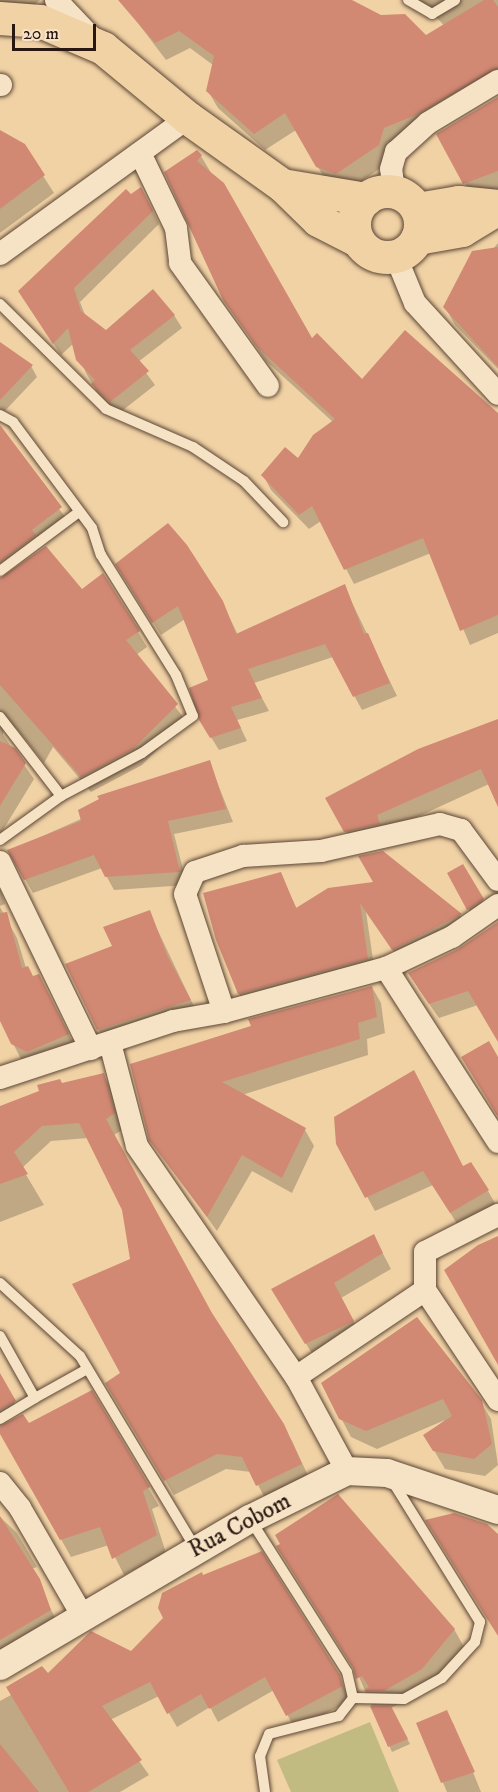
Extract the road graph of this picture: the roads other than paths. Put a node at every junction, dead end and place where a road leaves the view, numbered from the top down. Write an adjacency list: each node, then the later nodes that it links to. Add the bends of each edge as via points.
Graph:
1 (56, 0): 5 (street)
2 (408, 0): 3 (lane, via 432,14)
3 (455, 0)
4 (0, 18): 5 (main road, via 40,21)
5 (103, 48): 7 (main road)
6 (498, 81): 11 (street, via 428,123 396,153 391,169)
7 (188, 118): 8 (street); 9 (main road)
8 (140, 153): 12 (street); 14 (street, via 176,228 180,263)
9 (282, 185): 11 (main road); 11 (main road, via 318,220 357,240 357,211)
10 (498, 207): 11 (main road, via 458,202)
11 (398, 219): 15 (street, via 415,303)
12 (0, 254)
13 (0, 304): 18 (lane, via 106,409 192,447 244,481)
14 (268, 387)
15 (498, 394)
16 (0, 415): 17 (lane, via 13,423)
17 (79, 512): 19 (lane); 21 (lane, via 92,528 101,555 176,675 193,716 141,753)
18 (283, 522)
19 (0, 571)
20 (0, 717): 21 (lane)
21 (61, 796): 22 (lane)
22 (0, 840)
23 (0, 862): 28 (street)
24 (498, 880): 27 (street, via 460,830 440,824 321,851 243,856 195,872 185,894)
25 (498, 905): 26 (street, via 452,937)
26 (386, 968): 27 (street); 30 (street)
27 (224, 1012): 28 (street, via 173,1021)
28 (100, 1046): 29 (street); 36 (street, via 137,1146)
29 (1, 1077)
30 (498, 1142)
31 (498, 1215): 33 (street, via 425,1252)
32 (0, 1283): 35 (lane, via 80,1356)
33 (425, 1290): 36 (street); 38 (street)
34 (0, 1336): 37 (lane)
35 (87, 1369): 37 (lane); 45 (lane)
36 (296, 1377): 40 (street)
37 (34, 1398): 39 (lane)
38 (498, 1400)
39 (0, 1419)
40 (347, 1471): 41 (street, Rua Cobom); 44 (street, Rua Cobom)
41 (387, 1473): 43 (street, Rua Cobom); 48 (lane, via 480,1622 475,1642 442,1678 404,1699)
42 (0, 1483): 46 (street, via 20,1508)
43 (498, 1510)
44 (250, 1519): 45 (street, Rua Cobom); 48 (lane, via 347,1672)
45 (196, 1549): 46 (street, Rua Cobom)
46 (82, 1615): 47 (street, Rua Cobom)
47 (0, 1666)
48 (352, 1698): 49 (lane, via 339,1716 269,1734 261,1756)
49 (265, 1792)

